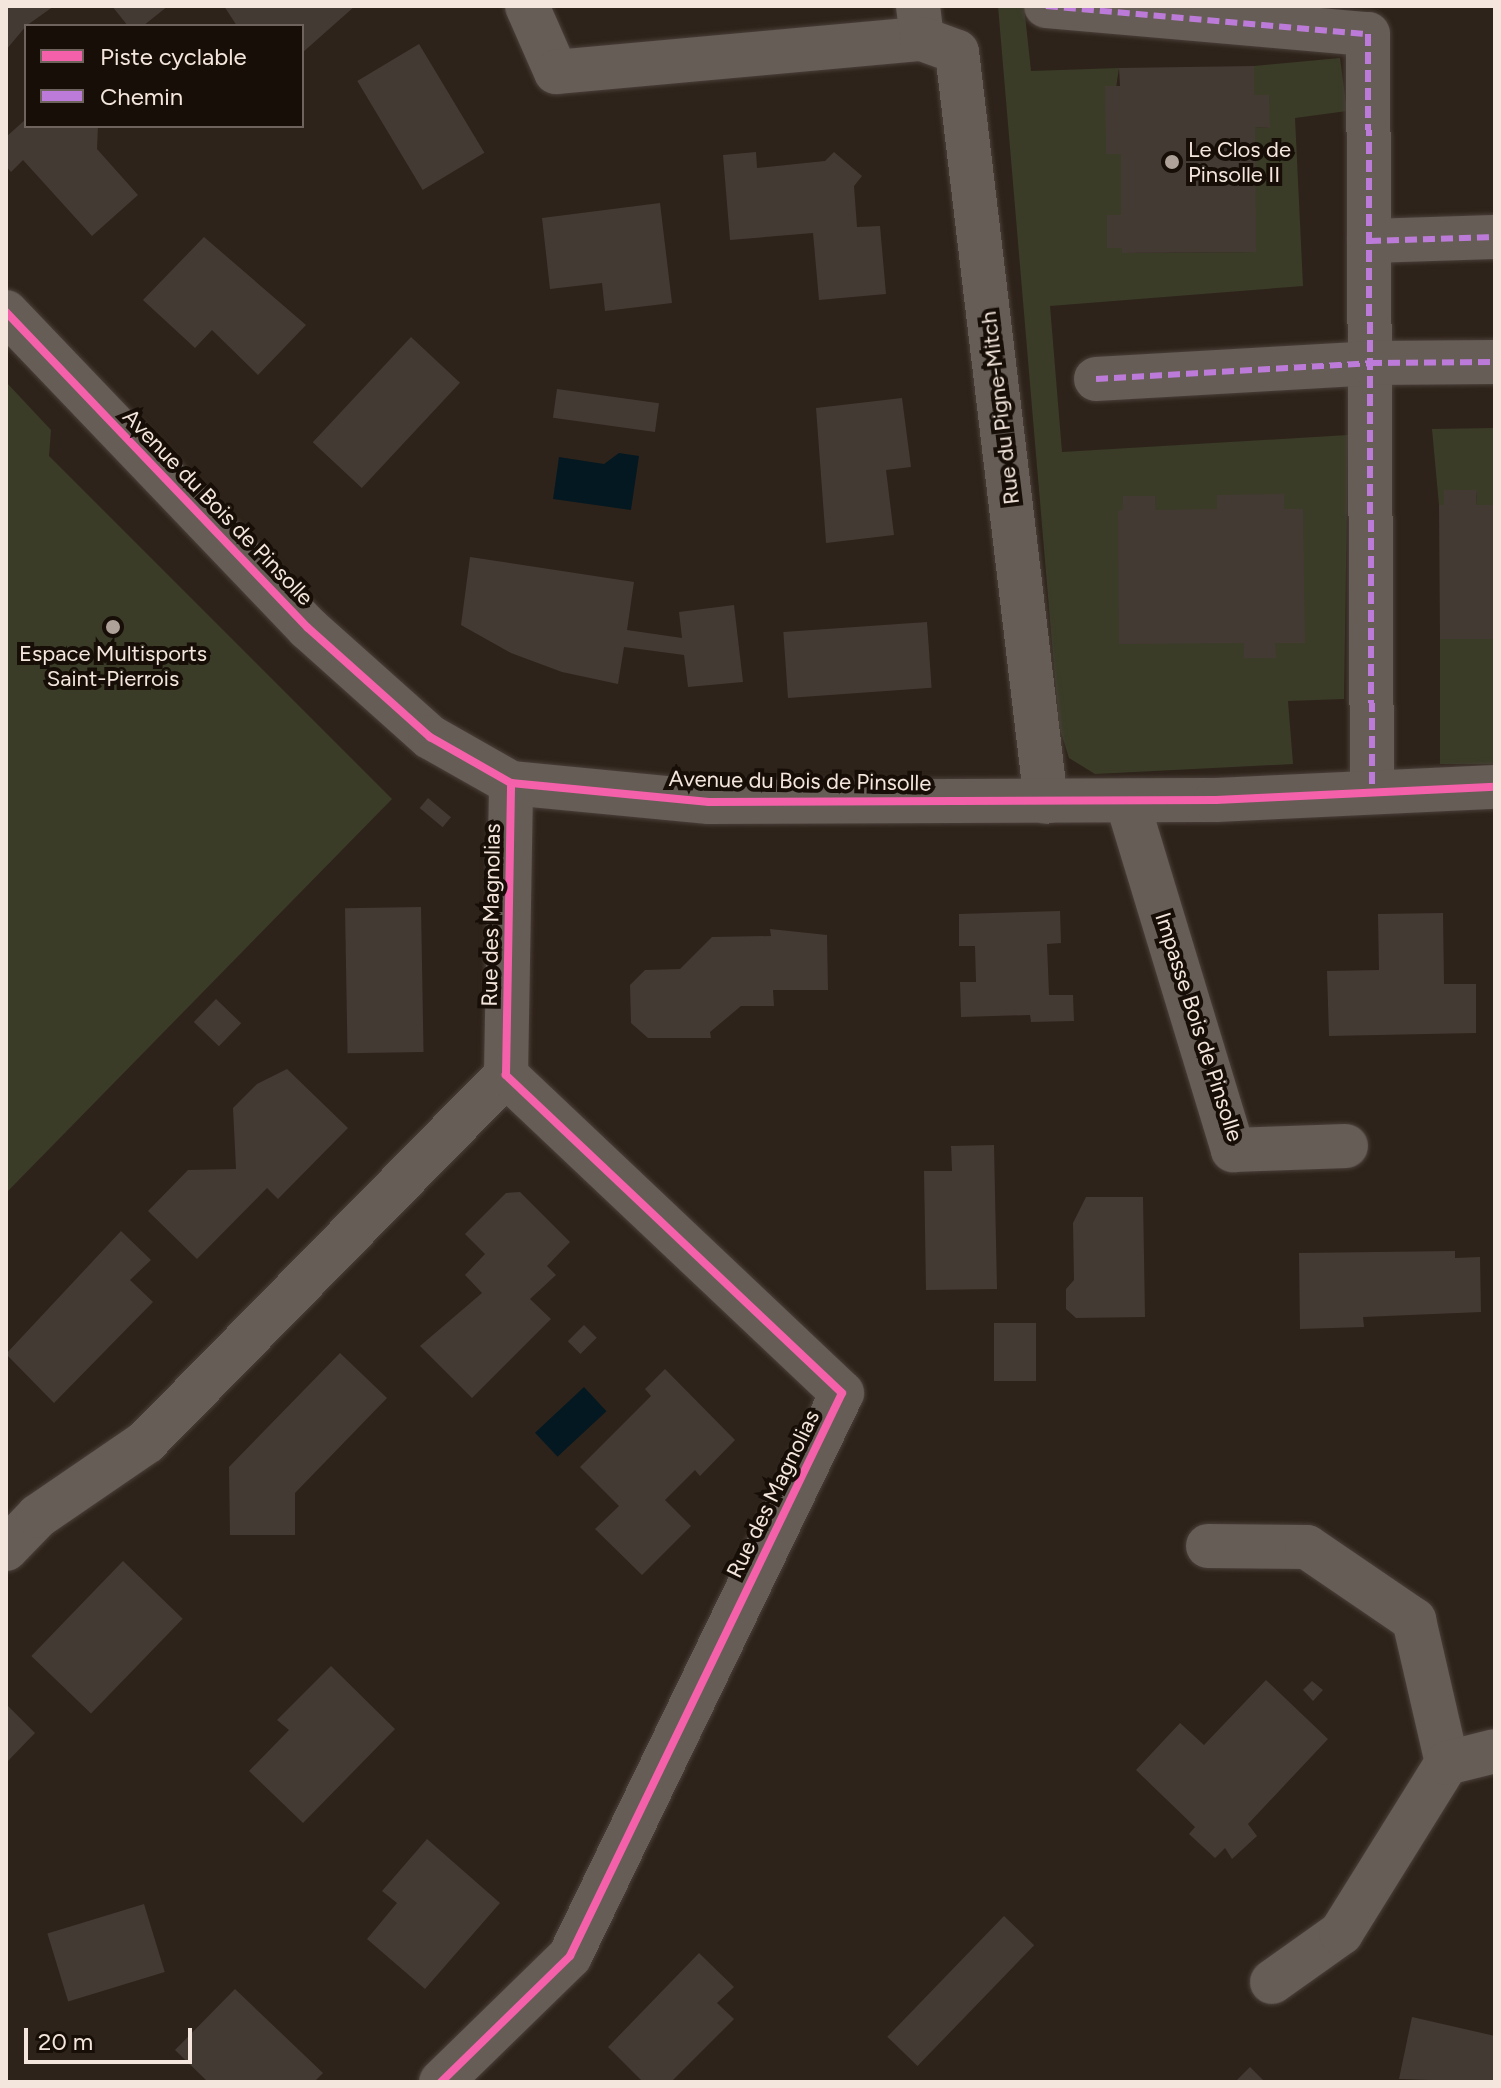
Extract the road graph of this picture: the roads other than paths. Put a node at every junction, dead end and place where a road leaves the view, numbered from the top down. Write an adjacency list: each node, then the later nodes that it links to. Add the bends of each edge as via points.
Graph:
1 (527, 6): 3 (street, Rue du Pigne-Mitch, via 556,72)
2 (1046, 6): 5 (street, via 1368,34)
3 (920, 22): 14 (street, Rue du Pigne-Mitch, via 957,52)
4 (1495, 237): 5 (street)
5 (1369, 241): 8 (street)
6 (6, 312): 10 (street, Avenue du Bois de Pinsolle, via 308,628 430,737)
7 (1495, 362): 8 (street)
8 (1370, 363): 9 (street); 12 (street)
9 (1096, 379)
10 (511, 783): 14 (street, Avenue du Bois de Pinsolle, via 709,802); 15 (street, Rue des Magnolias)
11 (1495, 787): 12 (street, Avenue du Bois de Pinsolle)
12 (1372, 792): 13 (street, Avenue du Bois de Pinsolle)
13 (1127, 801): 14 (street, Avenue du Bois de Pinsolle); 16 (street, Impasse Bois de Pinsolle, via 1233,1150)
14 (1046, 802)
15 (506, 1075): 18 (street, via 146,1442 38,1516); 22 (street, Rue des Magnolias, via 842,1393 570,1956)
16 (1346, 1146)
17 (1208, 1546): 20 (street, via 1307,1547 1414,1620)
18 (6, 1549)
19 (1495, 1751): 20 (street)
20 (1447, 1763): 21 (street, via 1341,1933)
21 (1272, 1982)
22 (441, 2082)

